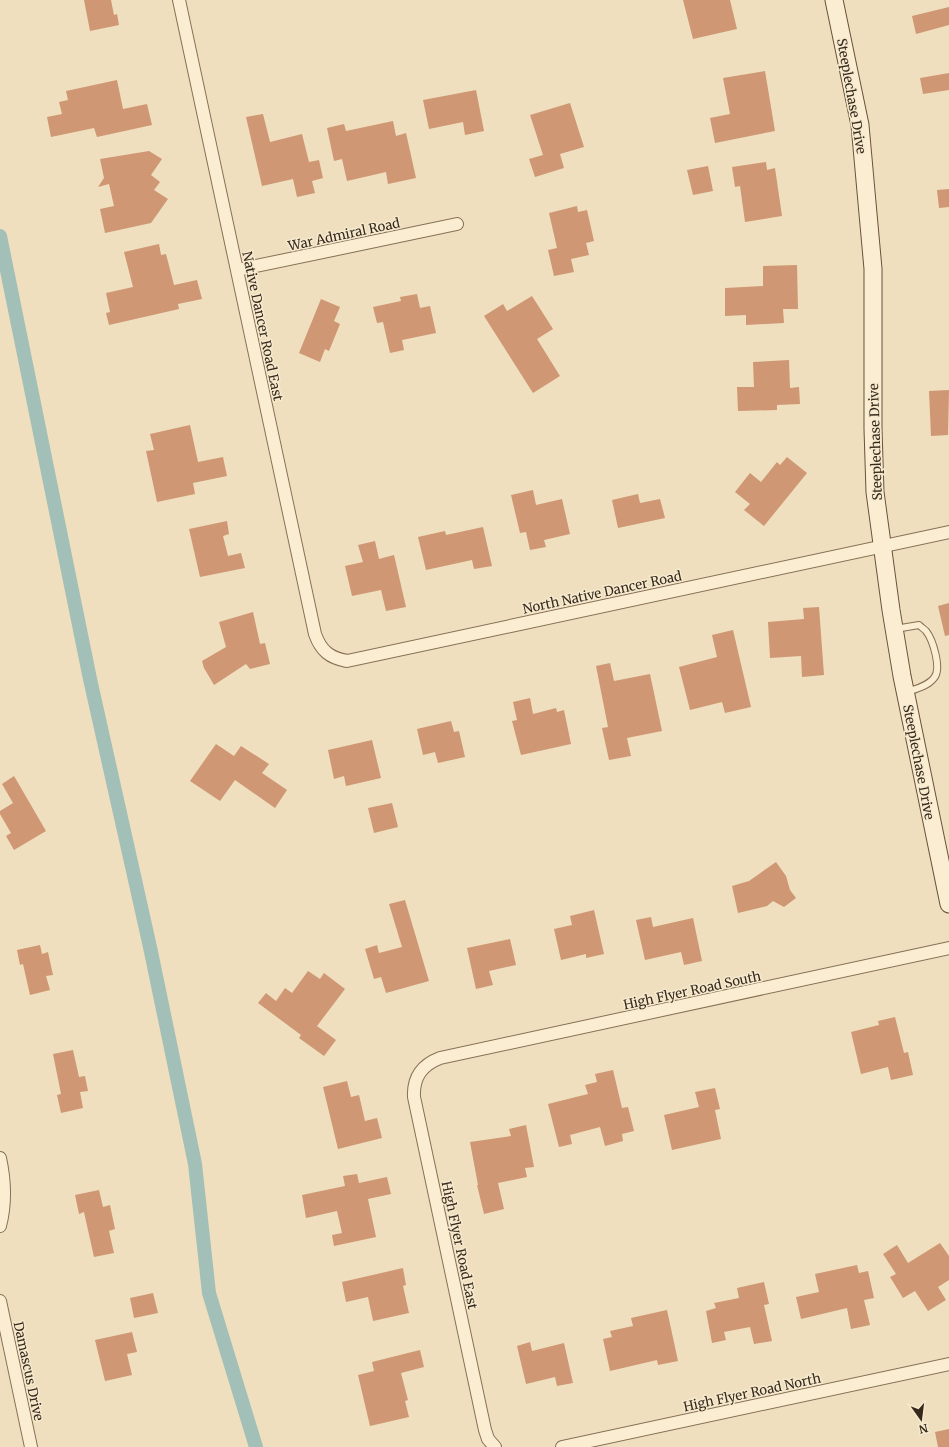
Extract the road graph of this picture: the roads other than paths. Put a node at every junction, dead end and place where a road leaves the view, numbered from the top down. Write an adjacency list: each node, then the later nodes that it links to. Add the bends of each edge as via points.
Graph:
1 (179, 0): 4 (street, Native Dancer Road East)
2 (834, 0): 6 (street, Steeplechase Drive, via 860,125 873,269 875,492)
3 (457, 224): 4 (street, War Admiral Road)
4 (237, 270): 8 (street, Native Dancer Road East, via 315,634 318,644)
5 (949, 532): 6 (street, North Native Dancer Road)
6 (882, 547): 7 (street, Steeplechase Drive); 8 (street, North Native Dancer Road, via 347,661)
7 (894, 629): 9 (street, Steeplechase Drive); 9 (lane, via 919,625 926,631 939,670 926,685)
8 (328, 655)
9 (905, 693): 10 (street, Steeplechase Drive)
10 (949, 904)
11 (949, 948): 12 (street, High Flyer Road South)
12 (440, 1058): 18 (street, High Flyer Road East, via 422,1068 416,1077 414,1097 485,1430)
13 (0, 1158): 14 (street, via 4,1185)
14 (0, 1226)
15 (0, 1301): 17 (street, Damascus Drive)
16 (949, 1364): 19 (street, High Flyer Road North)
17 (31, 1447)
18 (495, 1447)
19 (562, 1447)

